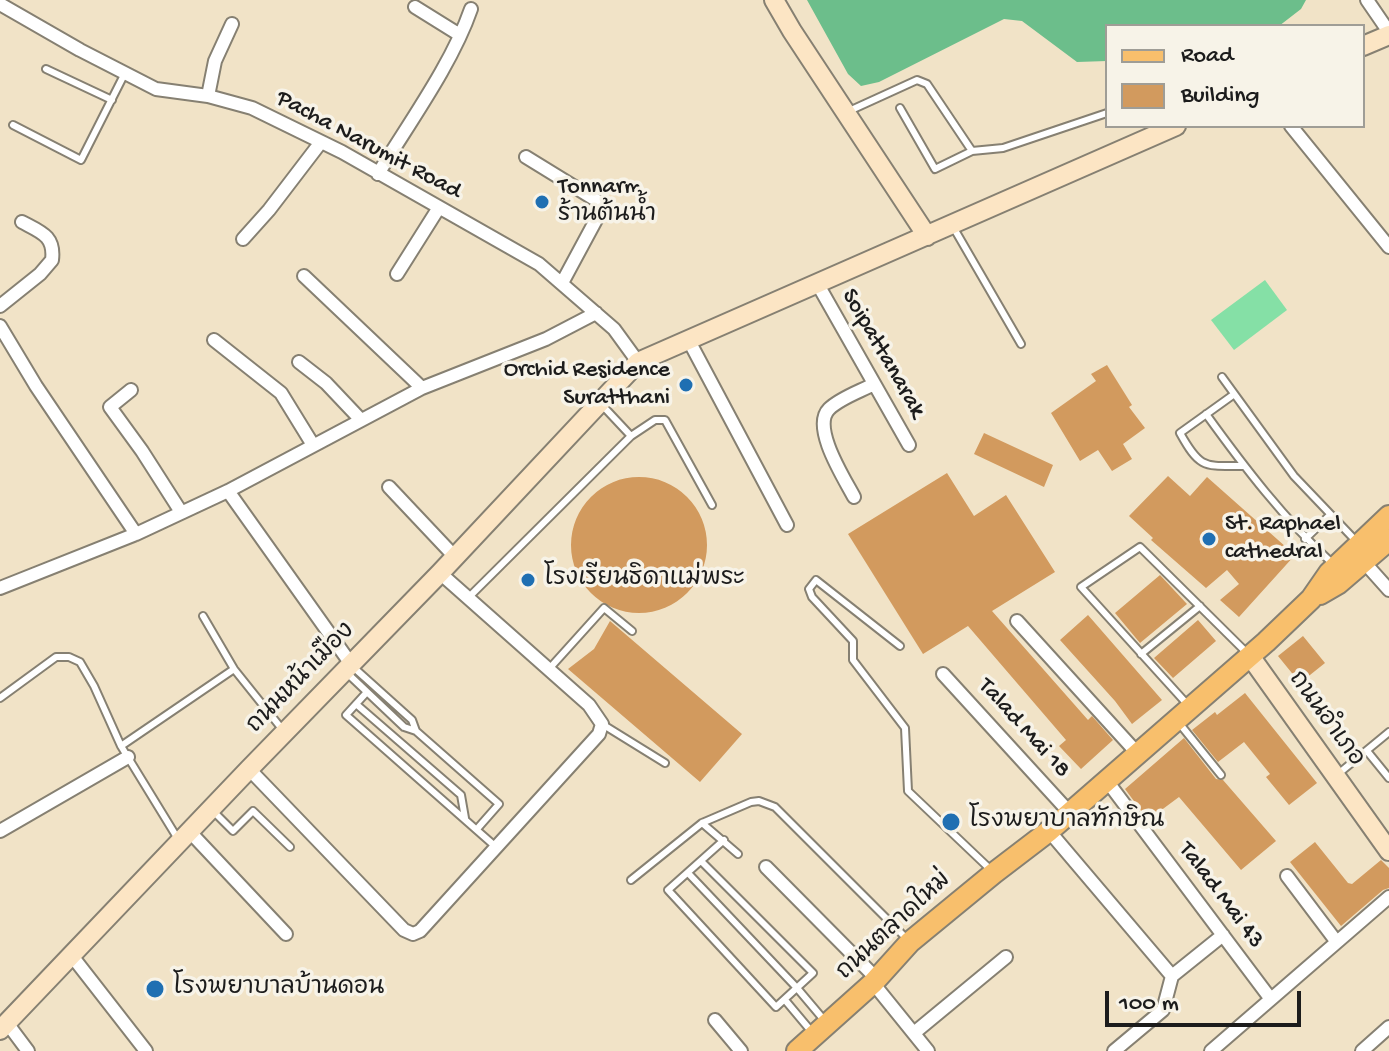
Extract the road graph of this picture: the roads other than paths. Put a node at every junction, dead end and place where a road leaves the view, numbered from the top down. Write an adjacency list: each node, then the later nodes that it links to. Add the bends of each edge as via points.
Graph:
1 (774, 0): 15 (street)
2 (1367, 0): 7 (street)
3 (0, 4): 11 (street, Pacha Narumit Road)
4 (415, 7): 8 (street)
5 (471, 9): 8 (street)
6 (232, 24): 12 (street, via 215,61)
7 (1389, 33): 9 (street)
8 (460, 35): 23 (street)
9 (1365, 45)
10 (46, 69): 13 (lane)
11 (125, 73): 12 (street, Pacha Narumit Road, via 156,89); 13 (lane)
12 (208, 96): 20 (street, Pacha Narumit Road, via 252,108)
13 (112, 100): 17 (lane, via 81,160)
14 (900, 108): 21 (lane, via 935,169)
15 (846, 113): 21 (lane, via 917,80 927,84); 27 (street)
16 (1105, 114): 21 (lane, via 1003,148)
17 (13, 125)
18 (1171, 128): 26 (street)
19 (1293, 128): 29 (street)
20 (321, 142): 23 (street, Pacha Narumit Road); 28 (street)
21 (972, 151)
22 (526, 157): 32 (street, via 604,205)
23 (378, 174): 24 (street, Pacha Narumit Road)
24 (438, 209): 30 (street); 32 (street, Pacha Narumit Road, via 539,264)
25 (22, 222): 34 (street, via 52,241 52,260)
26 (952, 225): 27 (street); 39 (lane)
27 (927, 236): 33 (street)
28 (243, 239)
29 (1389, 247)
30 (397, 274)
31 (304, 276): 44 (street)
32 (562, 283): 35 (street, Pacha Narumit Road)
33 (817, 283): 37 (street); 43 (street, Soipattanarak)
34 (0, 306)
35 (596, 313): 41 (street, Pacha Narumit Road); 44 (street, via 537,343)
36 (0, 326): 62 (street)
37 (688, 339): 41 (street); 61 (street)
38 (214, 340): 51 (street, via 281,393)
39 (1021, 344)
40 (299, 362): 49 (street)
41 (638, 362): 47 (street, ถนนหน้าเมือง)
42 (1222, 377): 46 (lane)
43 (874, 384): 52 (street, Soipattanarak); 56 (street, via 830,408 824,419 824,435)
44 (422, 388): 49 (street)
45 (131, 390): 58 (street, via 110,407)
46 (1233, 395): 48 (lane); 59 (lane)
47 (600, 402): 50 (lane); 65 (street, ถนนหน้าเมือง)
48 (1206, 414): 53 (lane); 53 (lane, via 1180,433 1193,457 1209,466)
49 (361, 420): 51 (street)
50 (631, 436): 57 (lane, via 655,420 665,420); 70 (lane)
51 (313, 445): 55 (street)
52 (909, 445)
53 (1243, 466): 63 (lane)
54 (389, 487): 65 (street)
55 (228, 491): 58 (street); 79 (street)
56 (854, 497)
57 (712, 505)
58 (181, 512): 62 (street)
59 (1330, 515): 63 (lane); 64 (lane)
60 (1389, 516): 64 (main road)
61 (787, 525)
62 (136, 534): 68 (street)
63 (1305, 539): 66 (lane)
64 (1376, 551): 66 (main road); 69 (street); 71 (main road)
65 (455, 557): 67 (street, ถนนหน้าเมือง)
66 (1336, 566): 71 (main road)
67 (440, 573): 70 (street); 79 (street, ถนนหน้าเมือง)
68 (0, 588)
69 (1389, 590)
70 (468, 598): 81 (street)
71 (1311, 599): 78 (main road, ถนนตลาดใหม่)
72 (1200, 606): 77 (lane); 77 (lane, via 1140,547 1081,587); 78 (lane)
73 (203, 616): 80 (lane)
74 (1017, 621): 93 (street)
75 (632, 631): 81 (lane, via 604,608)
76 (900, 646): 116 (lane, via 816,580 809,589 853,641 853,660 905,728 908,791)
77 (1141, 654): 86 (lane)
78 (1250, 656): 86 (main road, ถนนตลาดใหม่); 97 (street, ถนนอำเภอ)
79 (348, 667): 83 (lane); 88 (lane, via 412,720); 89 (street, ถนนหน้าเมือง)
80 (234, 669): 89 (lane); 91 (lane)
81 (549, 669): 87 (street)
82 (943, 674): 101 (street, Talad Mai 18)
83 (367, 692): 85 (lane); 88 (lane, via 404,727)
84 (0, 698): 91 (lane, via 56,657 69,657 80,662)
85 (356, 704): 102 (lane, via 461,795); 102 (lane, via 346,715)
86 (1184, 714): 93 (main road, ถนนตลาดใหม่); 96 (lane)
87 (602, 724): 94 (lane); 110 (street, via 599,734)
88 (416, 731): 104 (lane, via 499,804)
89 (285, 732): 95 (street, ถนนหน้าเมือง)
90 (1389, 732): 92 (lane)
91 (125, 751): 105 (street); 107 (lane)
92 (1367, 751): 97 (lane); 98 (lane)
93 (1138, 754): 99 (main road, ถนนตลาดใหม่)
94 (665, 763)
95 (249, 769): 100 (street, ถนนหน้าเมือง); 110 (street, via 413,934)
96 (1221, 775)
97 (1336, 776): 111 (street, ถนนอำเภอ)
98 (1389, 778)
99 (1107, 781): 101 (main road, ถนนตลาดใหม่); 121 (street, Talad Mai 43)
100 (212, 810): 107 (street, ถนนหน้าเมือง); 109 (lane, via 233,831 253,811)
101 (1070, 813): 106 (main road, ถนนตลาดใหม่)
102 (465, 818): 104 (lane)
103 (702, 823): 108 (lane); 118 (lane); 123 (lane, via 751,802 775,807)
104 (477, 829): 110 (lane)
105 (0, 831)
106 (1049, 831): 116 (main road, ถนนตลาดใหม่); 126 (street)
107 (185, 838): 120 (street); 124 (street, ถนนหน้าเมือง)
108 (724, 840): 112 (lane); 113 (lane)
109 (290, 847)
110 (496, 847)
111 (1389, 851)
112 (738, 854)
113 (701, 861): 115 (lane); 128 (lane, via 813,973)
114 (766, 867): 127 (street)
115 (688, 873): 128 (lane); 130 (lane, via 668,890 776,1007)
116 (994, 873): 123 (main road, ถนนตลาดใหม่)
117 (1287, 876): 122 (street)
118 (631, 880)
119 (1389, 897): 122 (street)
120 (286, 934)
121 (1223, 935): 126 (street); 129 (street, Talad Mai 43)
122 (1336, 941): 129 (street)
123 (910, 942): 127 (main road, ถนนตลาดใหม่)
124 (72, 956): 132 (street, ถนนหน้าเมือง); 137 (street)
125 (1006, 957): 135 (street)
126 (1172, 976): 141 (street, via 1163,1010)
127 (875, 981): 134 (main road, ถนนตลาดใหม่); 135 (street)
128 (797, 988): 130 (lane); 134 (lane)
129 (1270, 998): 142 (street)
130 (785, 1000): 134 (lane)
131 (715, 1020): 138 (street)
132 (4, 1026): 136 (street)
133 (1389, 1027): 143 (street)
134 (821, 1030): 139 (main road, ถนนตลาดใหม่)
135 (914, 1033): 140 (street)
136 (28, 1051)
137 (146, 1051)
138 (741, 1051)
139 (797, 1051)
140 (928, 1051)
141 (1114, 1051)
142 (1211, 1051)
143 (1362, 1051)

